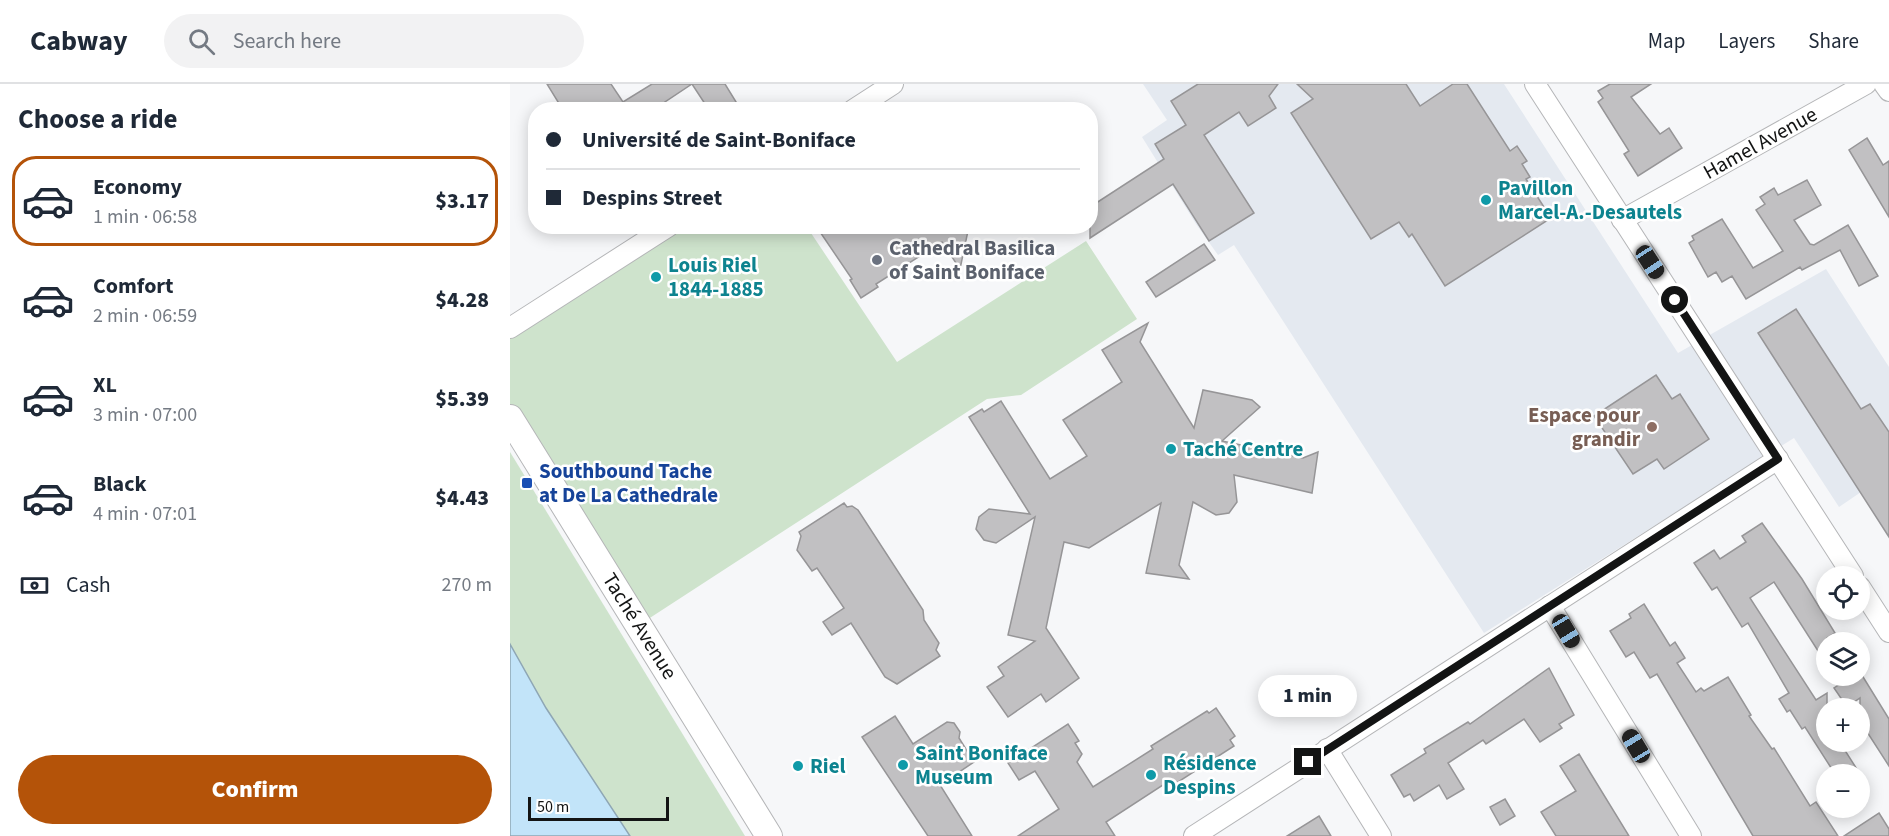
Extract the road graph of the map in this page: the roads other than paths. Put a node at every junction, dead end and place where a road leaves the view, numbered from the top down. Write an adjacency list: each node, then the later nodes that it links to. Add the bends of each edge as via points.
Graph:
1 (893, 84): 6 (street)
2 (1535, 84): 7 (street)
3 (1866, 84): 7 (street, Hamel Avenue)
4 (1884, 84): 5 (street)
5 (1889, 91)
6 (865, 102)
7 (1622, 220): 11 (street)
8 (657, 234): 9 (street)
9 (510, 328)
10 (510, 418): 17 (street, Taché Avenue)
11 (1778, 459): 12 (street); 14 (street)
12 (1847, 566)
13 (1870, 603): 15 (street)
14 (1550, 606): 16 (street); 20 (street)
15 (1889, 632)
16 (1327, 749): 18 (street); 19 (street)
17 (769, 836)
18 (1194, 836)
19 (1381, 836)
20 (1691, 836)

